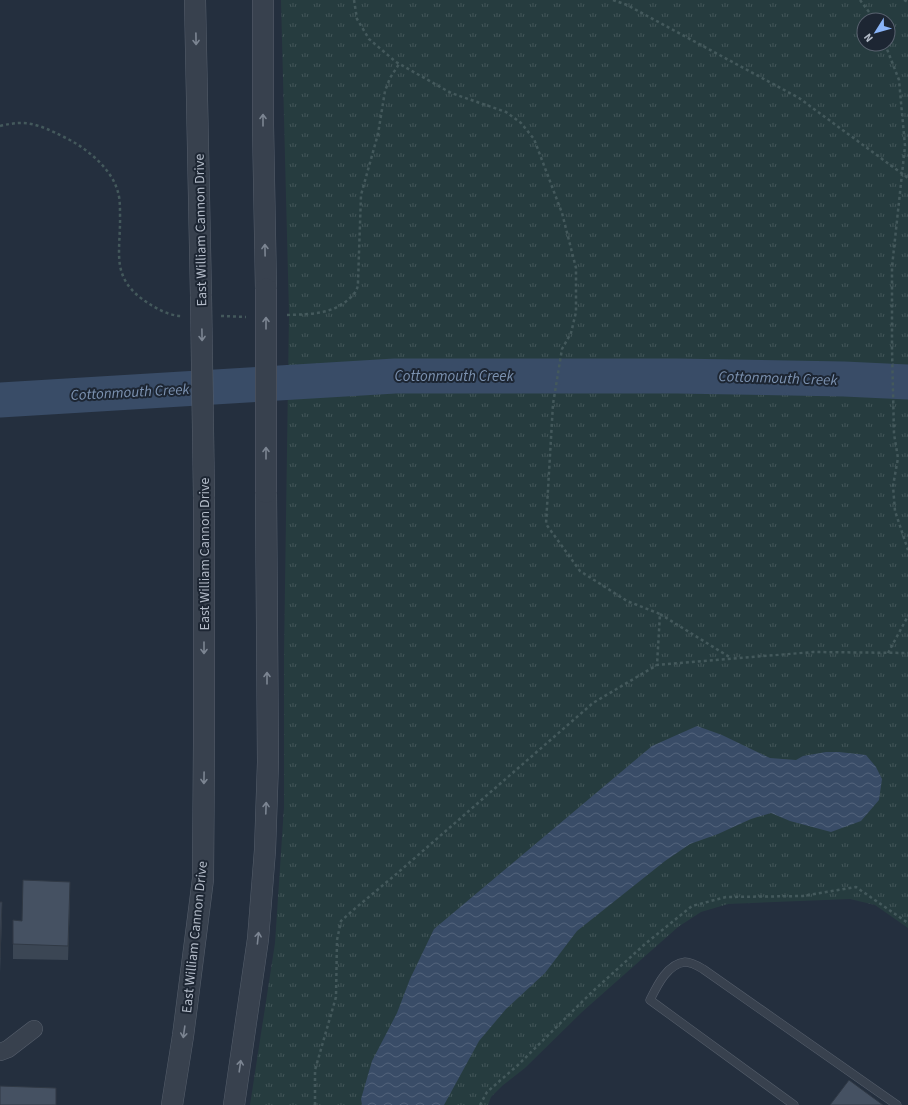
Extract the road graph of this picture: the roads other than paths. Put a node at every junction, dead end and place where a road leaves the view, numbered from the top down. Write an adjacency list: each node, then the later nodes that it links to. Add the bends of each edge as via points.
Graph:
1 (195, 0): 5 (street, East William Cannon Drive, one-way to 5, bridge, via 204,496 203,879)
2 (263, 0): 6 (street, one-way to 2, bridge, via 258,939 268,762)
3 (34, 1029): 4 (street, via 8,1050)
4 (0, 1052)
5 (172, 1105)
6 (234, 1105)
7 (794, 1105): 8 (lane, via 650,1000 663,976 685,962 703,969)
8 (897, 1105)

